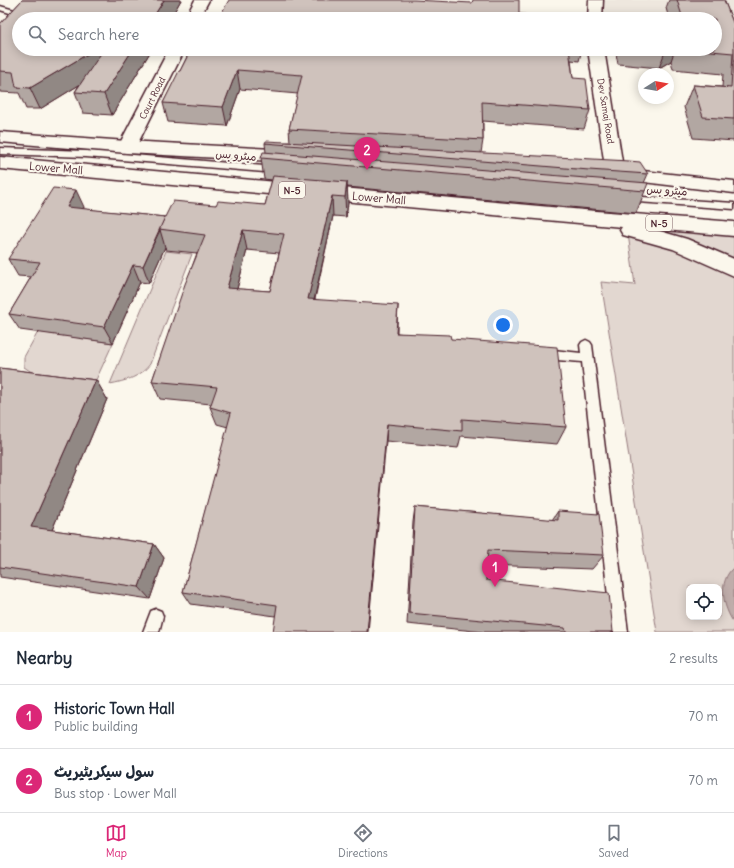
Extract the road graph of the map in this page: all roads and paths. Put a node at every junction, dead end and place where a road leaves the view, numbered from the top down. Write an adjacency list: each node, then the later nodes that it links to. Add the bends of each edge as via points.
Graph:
1 (7, 0): 4 (lane)
2 (202, 0): 6 (main road)
3 (596, 0): 7 (main road)
4 (0, 8): 5 (lane)
5 (16, 12)
6 (196, 12)
7 (595, 12)
8 (173, 56): 11 (main road, Court Road)
9 (597, 56): 16 (main road, Dev Samaj Road, via 608,173)
10 (0, 137): 11 (main road)
11 (127, 147): 13 (main road)
12 (0, 151): 15 (lane, میٹرو بس, via 86,154)
13 (308, 157)
14 (0, 163): 19 (main road, Lower Mall / N-5)
15 (283, 171)
16 (734, 187)
17 (614, 198): 18 (lane, میٹرو بس)
18 (734, 206)
19 (584, 217): 20 (main road, Lower Mall / N-5); 21 (main road, via 680,244)
20 (734, 228)
21 (734, 268)
22 (532, 353): 25 (lane, via 587,352)
23 (156, 616): 24 (lane)
24 (151, 632)
25 (620, 632)

